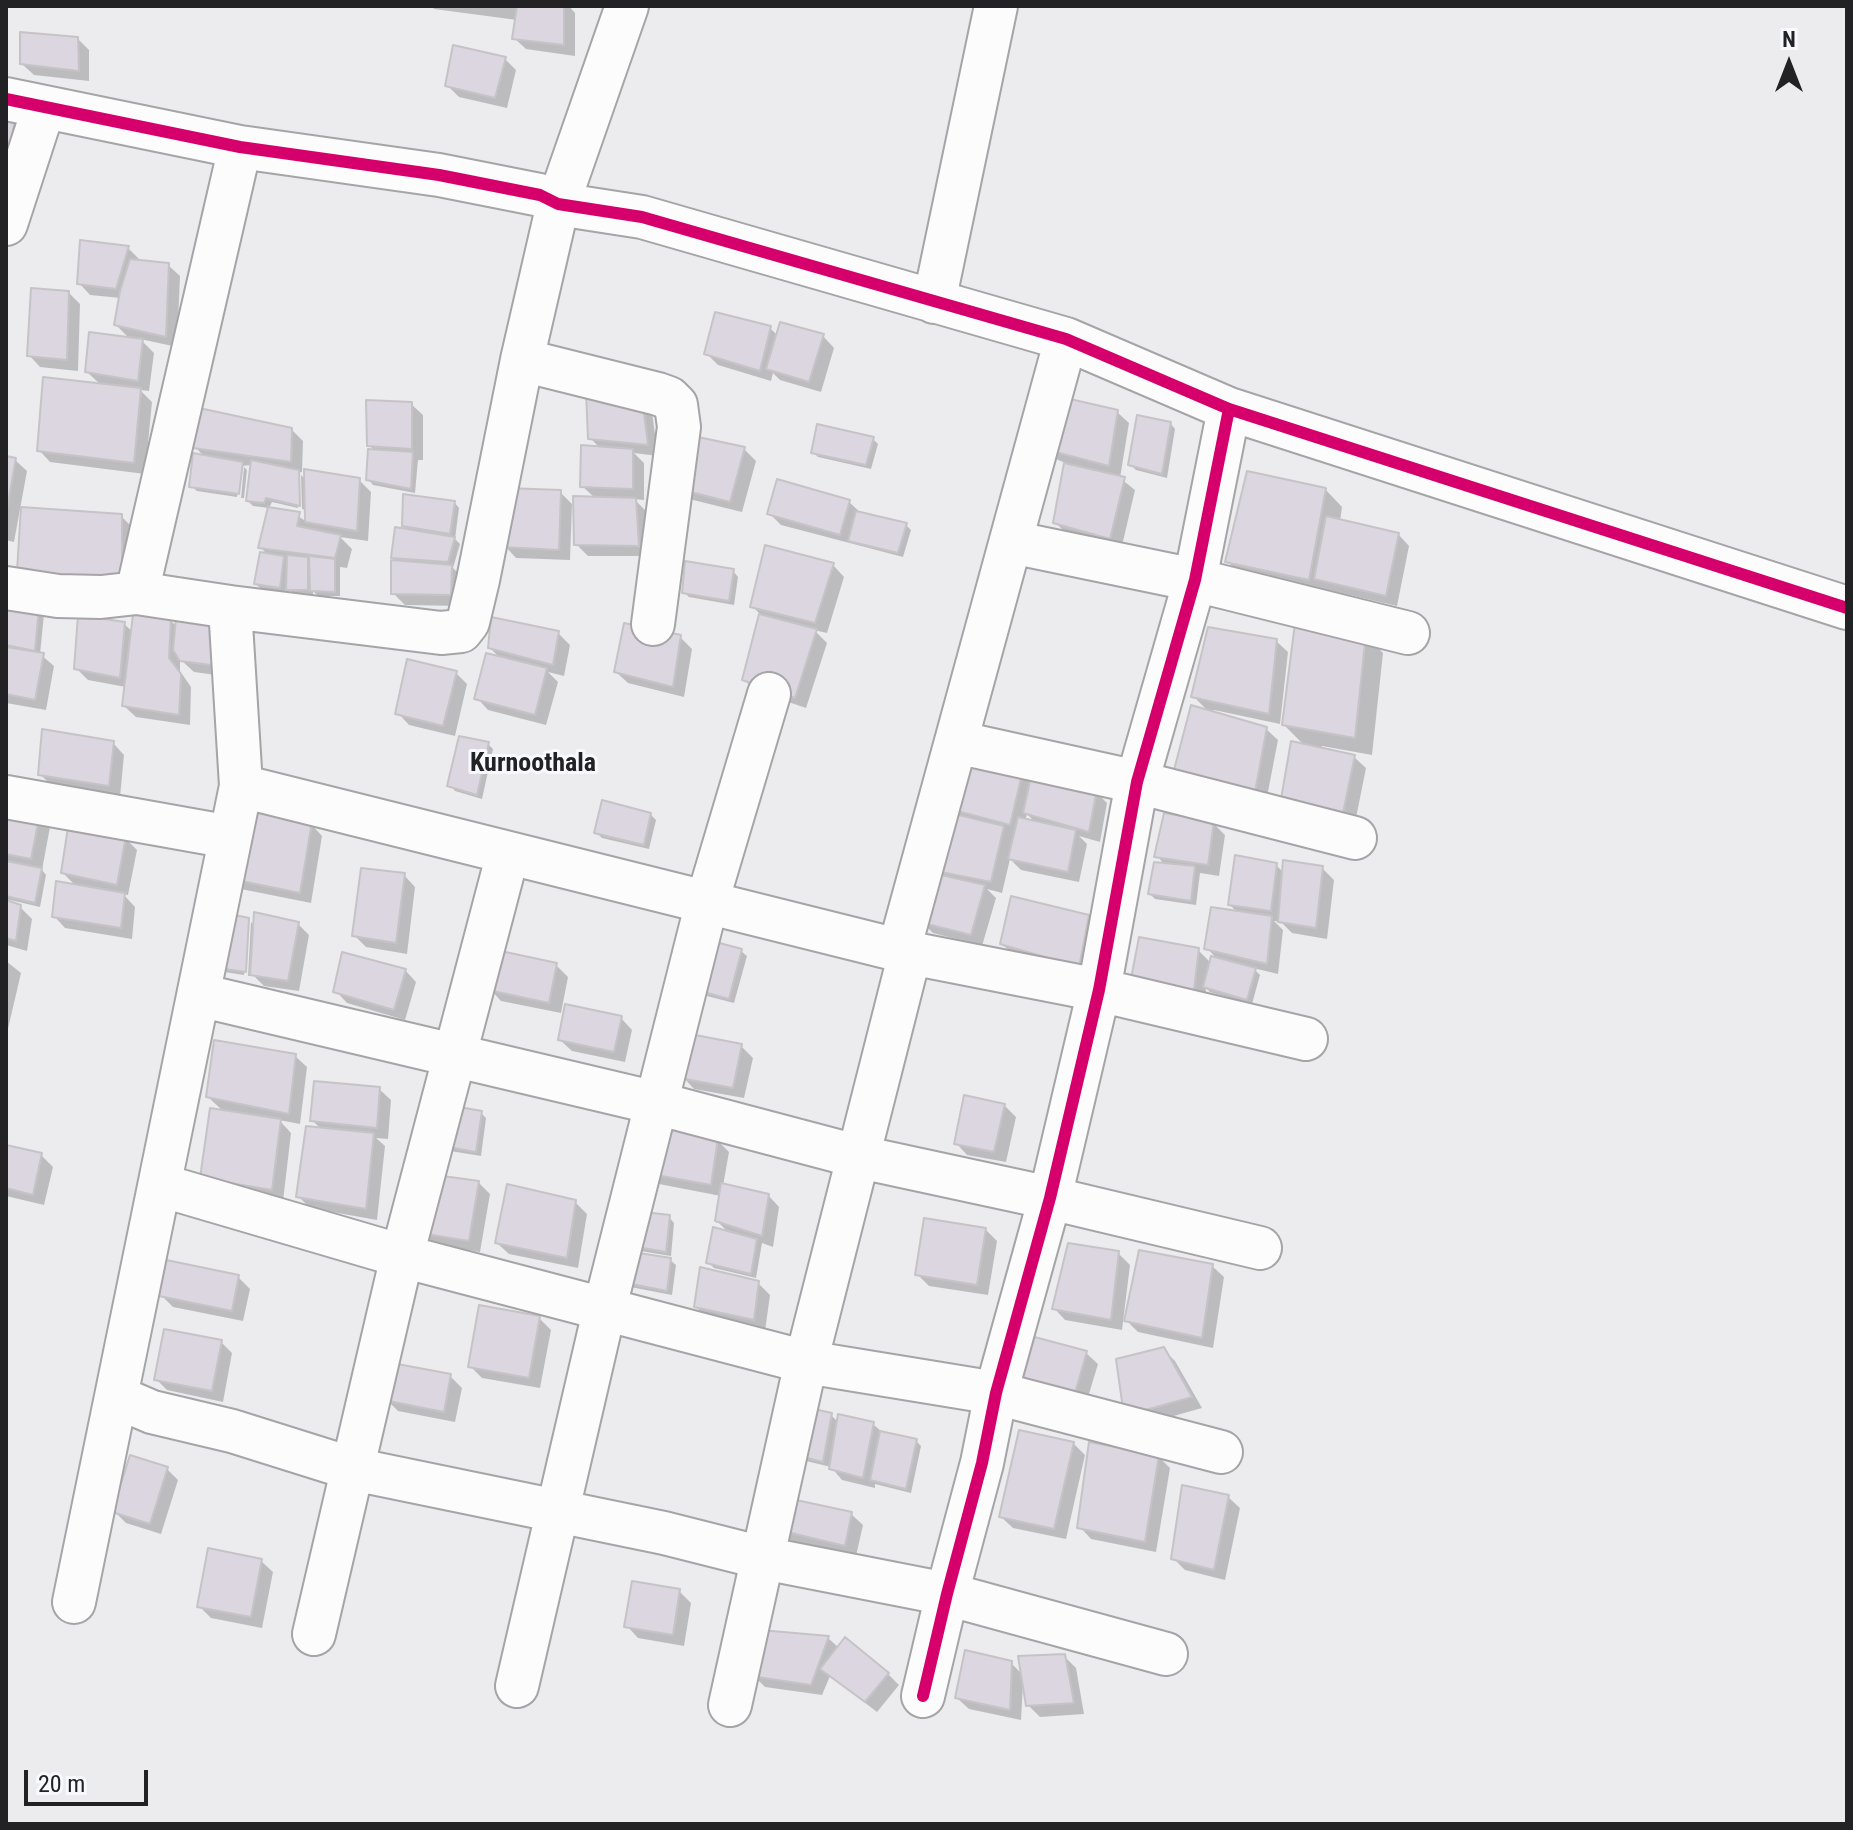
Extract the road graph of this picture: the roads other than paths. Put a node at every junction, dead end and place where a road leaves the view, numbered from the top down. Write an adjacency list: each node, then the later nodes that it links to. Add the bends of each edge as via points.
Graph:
1 (627, 6): 5 (street)
2 (996, 6): 7 (street)
3 (25, 103): 4 (street); 6 (street)
4 (240, 147): 5 (street, via 439,175 540,195); 14 (street)
5 (558, 204): 7 (street, via 642,217); 9 (street)
6 (6, 224)
7 (934, 302): 8 (street)
8 (1066, 339): 10 (street); 11 (street)
9 (522, 360): 15 (street, via 478,580 461,631 441,633); 17 (street, via 658,394 676,405 679,427)
10 (1229, 409): 12 (street); 16 (street)
11 (1011, 542): 12 (street); 20 (street)
12 (1195, 580): 18 (street); 21 (street)
13 (6, 588): 14 (street, via 58,596)
14 (137, 593): 15 (street)
15 (230, 607): 22 (street)
16 (1847, 608)
17 (653, 624)
18 (1408, 633)
19 (769, 694): 27 (street)
20 (956, 742): 21 (street); 28 (street)
21 (1137, 782): 25 (street); 29 (street)
22 (241, 786): 24 (street); 26 (street)
23 (6, 797): 24 (street)
24 (230, 837): 30 (street)
25 (1355, 838)
26 (508, 853): 27 (street); 32 (street)
27 (707, 902): 28 (street); 33 (street)
28 (905, 952): 29 (street); 34 (street)
29 (1099, 990): 31 (street); 36 (street)
30 (199, 995): 32 (street); 35 (street)
31 (1306, 1039)
32 (455, 1056): 33 (street); 38 (street)
33 (656, 1103): 34 (street); 39 (street)
34 (860, 1157): 36 (street); 40 (street)
35 (160, 1185): 38 (street); 42 (street)
36 (1050, 1198): 37 (street); 41 (street)
37 (1260, 1248)
38 (402, 1256): 39 (street); 44 (street)
39 (605, 1307): 40 (street); 45 (street)
40 (806, 1362): 41 (street); 46 (street)
41 (996, 1393): 43 (street); 47 (street)
42 (117, 1397): 44 (street, via 152,1412); 48 (street)
43 (1221, 1452)
44 (353, 1469): 45 (street); 49 (street)
45 (560, 1511): 46 (street); 51 (street)
46 (763, 1558): 47 (street); 53 (street)
47 (947, 1594): 50 (street); 52 (street)
48 (74, 1602)
49 (314, 1634)
50 (1166, 1654)
51 (517, 1686)
52 (923, 1696)
53 (730, 1705)

